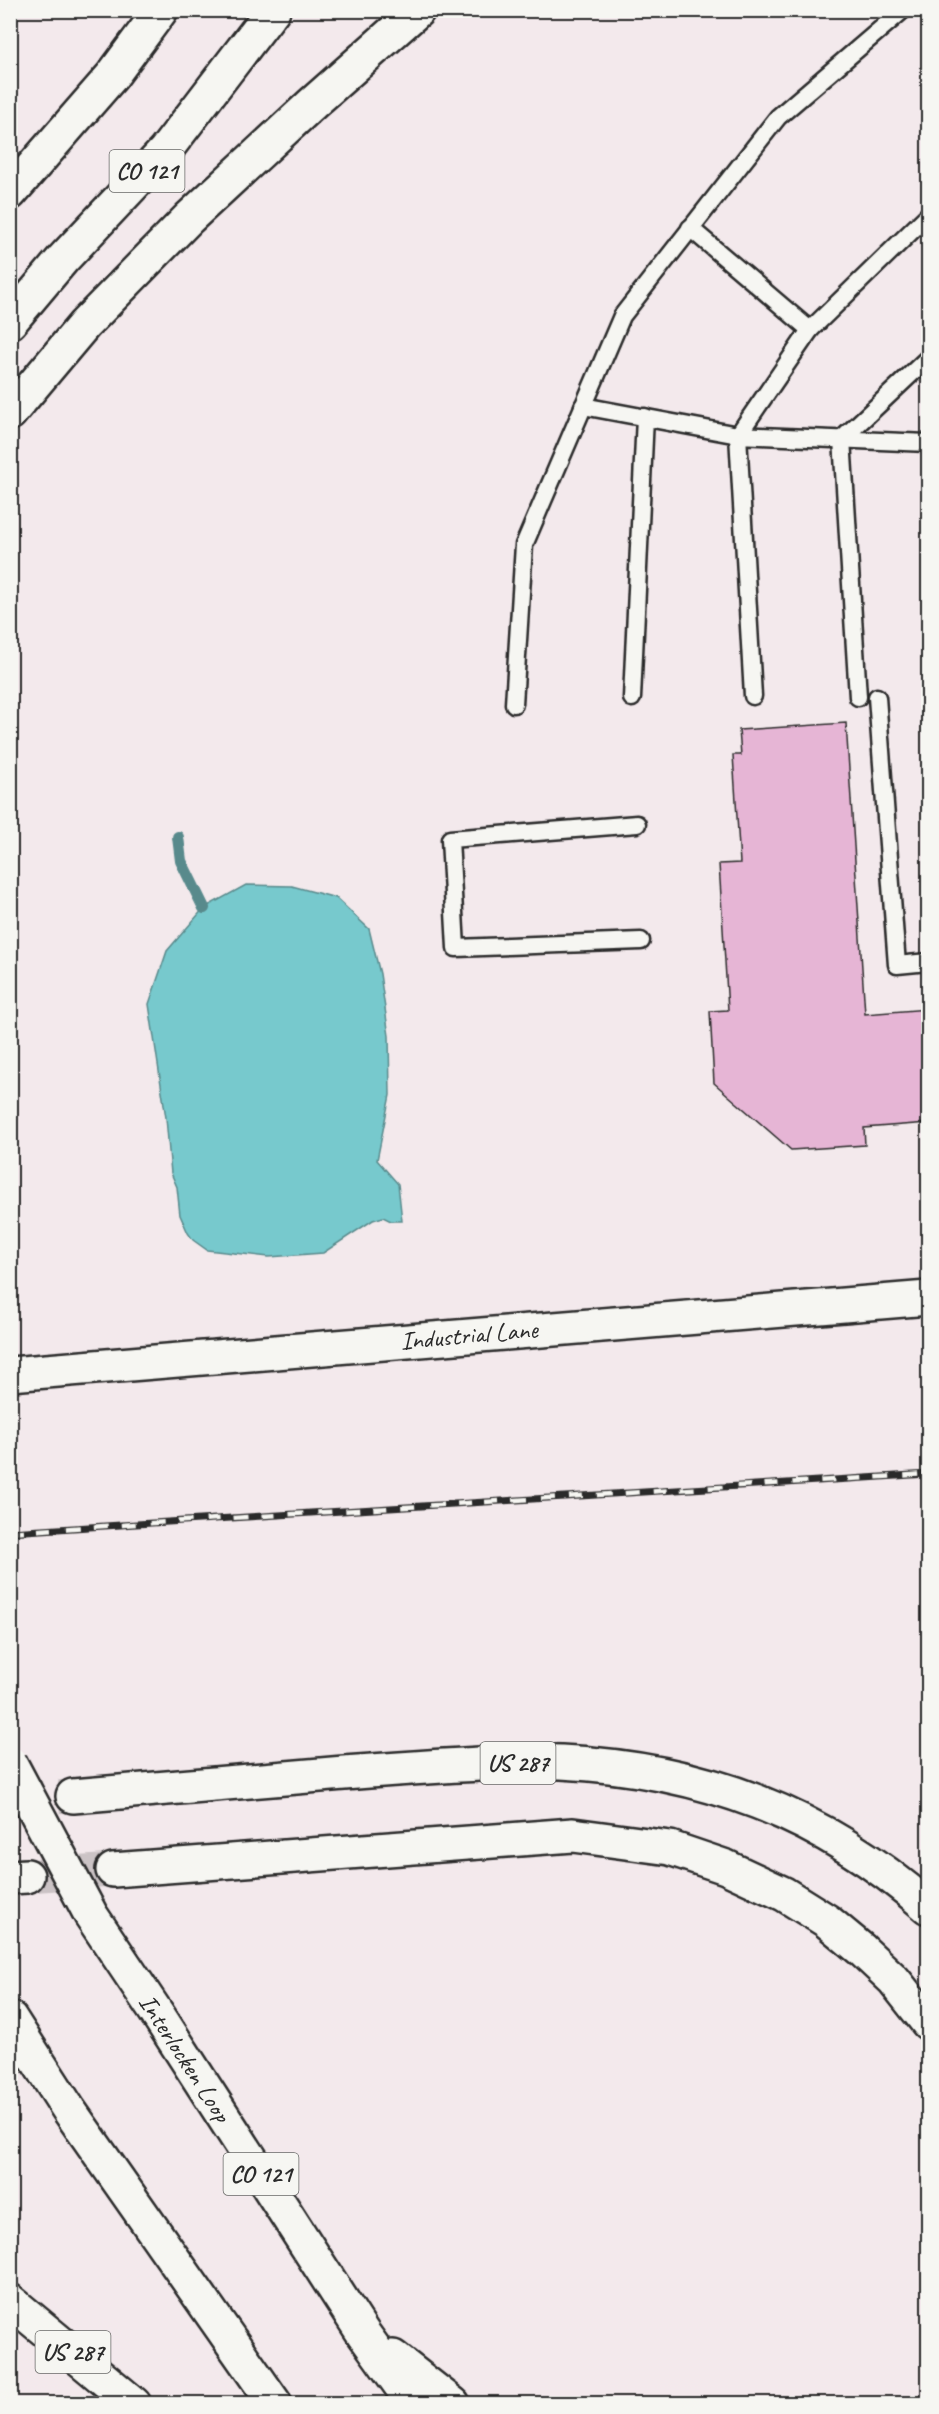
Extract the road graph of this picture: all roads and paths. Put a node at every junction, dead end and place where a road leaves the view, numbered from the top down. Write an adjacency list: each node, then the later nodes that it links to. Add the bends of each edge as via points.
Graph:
1 (161, 10): 5 (main road, via 112,76)
2 (273, 10): 8 (main road, CO 121, via 165,151 63,259)
3 (418, 10): 12 (main road, via 189,218 84,325)
4 (903, 10): 7 (lane, via 778,117)
5 (10, 193)
6 (928, 214): 9 (lane)
7 (690, 228): 9 (lane); 11 (lane, via 622,316)
8 (10, 322)
9 (810, 330): 14 (lane)
10 (928, 358): 15 (lane)
11 (584, 406): 13 (lane); 21 (lane, via 524,545)
12 (10, 413)
13 (645, 417): 14 (lane); 20 (lane)
14 (738, 435): 15 (lane); 17 (lane)
15 (842, 439): 16 (lane); 18 (lane)
16 (928, 443)
17 (753, 696)
18 (858, 697)
19 (877, 697): 24 (lane, via 897,964)
20 (632, 698)
21 (514, 704)
22 (637, 824): 23 (lane, via 450,839 456,948)
23 (641, 941)
24 (928, 962)
25 (928, 1298): 26 (main road, Industrial Lane)
26 (10, 1374)
27 (10, 1763): 34 (main road, Interlocken Loop / CO 121, bridge, via 91,1915)
28 (73, 1796): 30 (main road, US 287, via 436,1765 560,1761 614,1767 731,1791 788,1813 843,1842)
29 (113, 1870): 32 (main road, via 573,1835 670,1848 726,1867 784,1894 827,1921 894,1980)
30 (928, 1906)
31 (14, 2024): 36 (main road, via 69,2110)
32 (928, 2024)
33 (10, 2301): 35 (main road, US 287)
34 (363, 2333): 37 (main road, Interlocken Loop / CO 121); 38 (main road)
35 (134, 2403)
36 (275, 2403)
37 (414, 2403)
38 (453, 2403)

